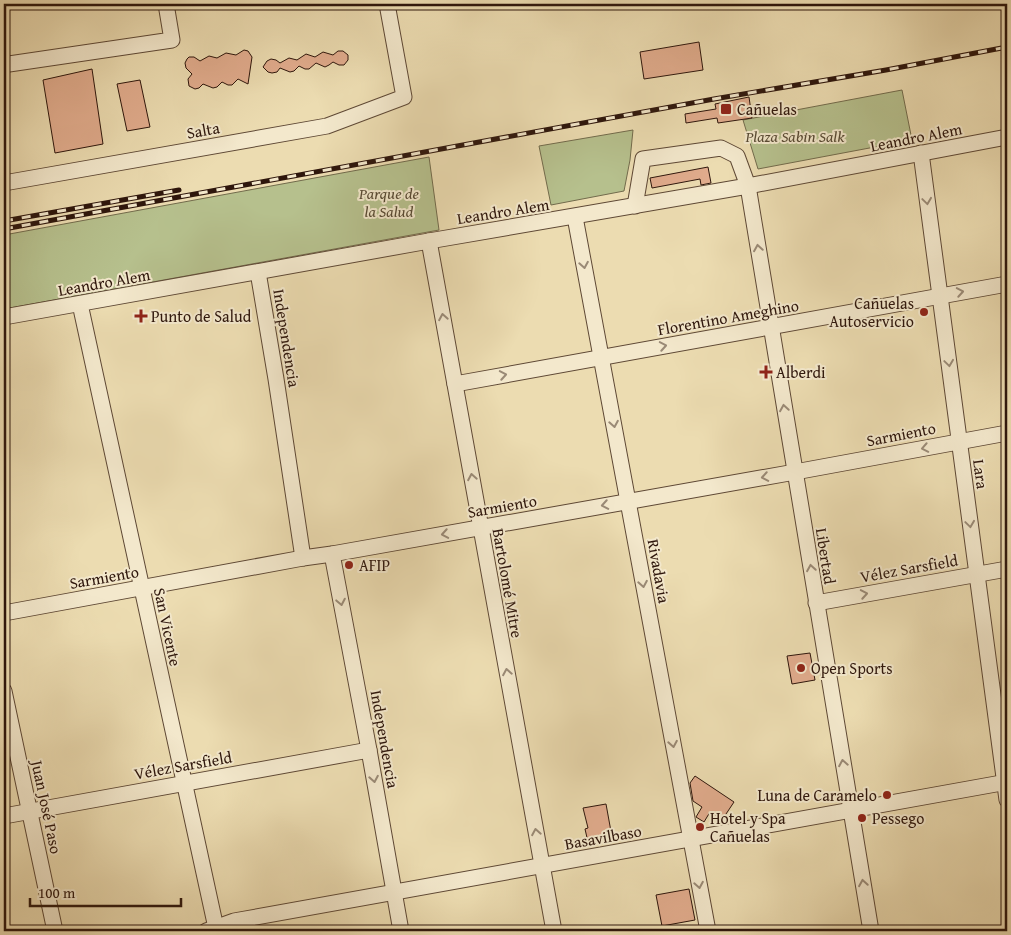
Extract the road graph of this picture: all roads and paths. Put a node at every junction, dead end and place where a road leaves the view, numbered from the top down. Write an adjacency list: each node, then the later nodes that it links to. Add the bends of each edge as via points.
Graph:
1 (166, 4): 3 (street, via 172,40)
2 (387, 4): 6 (street, Salta, via 404,97 327,126)
3 (9, 64)
4 (1007, 138): 5 (street, Leandro Alem)
5 (921, 153): 7 (street, Leandro Alem); 13 (street, Lara, one-way to 13)
6 (4, 183)
7 (748, 186): 8 (street, Leandro Alem); 8 (street, Libertad, via 737,156 721,148 643,159); 16 (street, Libertad, one-way to 7)
8 (636, 206): 9 (street, Leandro Alem)
9 (576, 217): 10 (street, Leandro Alem); 17 (street, Rivadavia, one-way to 17)
10 (429, 241): 11 (street, Leandro Alem); 18 (street, Bartolomé Mitre, one-way to 10)
11 (258, 272): 14 (street, Leandro Alem); 25 (street, Independencia)
12 (1007, 284): 13 (street, Florentino Ameghino, one-way to 12)
13 (940, 296): 16 (street, Florentino Ameghino); 20 (street, Lara, one-way to 20)
14 (80, 304): 15 (street, Leandro Alem); 28 (street, San Vicente)
15 (4, 317)
16 (771, 327): 17 (street, Florentino Ameghino, one-way to 16); 21 (street, Libertad, one-way to 16)
17 (602, 357): 18 (street, Florentino Ameghino, one-way to 17); 22 (street, Rivadavia, one-way to 22)
18 (455, 384): 23 (street, Bartolomé Mitre, one-way to 18)
19 (1007, 432): 20 (street, Sarmiento)
20 (959, 441): 21 (street, Sarmiento, one-way to 21); 27 (street, Lara, one-way to 27)
21 (795, 472): 22 (street, Sarmiento, one-way to 22); 29 (street, Libertad, one-way to 21)
22 (628, 501): 23 (street, Sarmiento, one-way to 23); 39 (street, Rivadavia, one-way to 39)
23 (481, 527): 24 (street, Sarmiento, one-way to 24); 40 (street, Bartolomé Mitre, one-way to 23)
24 (332, 554): 25 (street, Sarmiento); 32 (street, Independencia, one-way to 32)
25 (303, 558): 28 (street, Sarmiento)
26 (1007, 569): 27 (street, Vélez Sarsfield)
27 (977, 574): 29 (street, Vélez Sarsfield, one-way to 27); 33 (street, Lara)
28 (142, 588): 30 (street, Sarmiento); 34 (street, San Vicente)
29 (816, 603): 37 (street, Libertad, one-way to 29)
30 (4, 614)
31 (4, 691): 36 (street, Juan José Paso)
32 (370, 750): 34 (street, Vélez Sarsfield); 41 (street, Independencia, one-way to 41)
33 (1006, 782): 35 (street, Lara); 37 (street, Basavilbaso)
34 (184, 783): 36 (street, Vélez Sarsfield); 43 (street, San Vicente)
35 (1007, 800)
36 (29, 811): 38 (street, Vélez Sarsfield); 44 (street, Juan José Paso)
37 (851, 811): 39 (street, Basavilbaso); 48 (street, Libertad, one-way to 37)
38 (4, 816)
39 (691, 839): 40 (street, Basavilbaso); 47 (street, Rivadavia, one-way to 47)
40 (542, 866): 41 (street, Basavilbaso); 46 (street, Bartolomé Mitre)
41 (394, 893): 42 (street, Basavilbaso); 45 (street, Independencia)
42 (235, 926): 43 (street, Basavilbaso)
43 (211, 930)
44 (55, 931)
45 (401, 931)
46 (554, 931)
47 (708, 931)
48 (871, 931)

